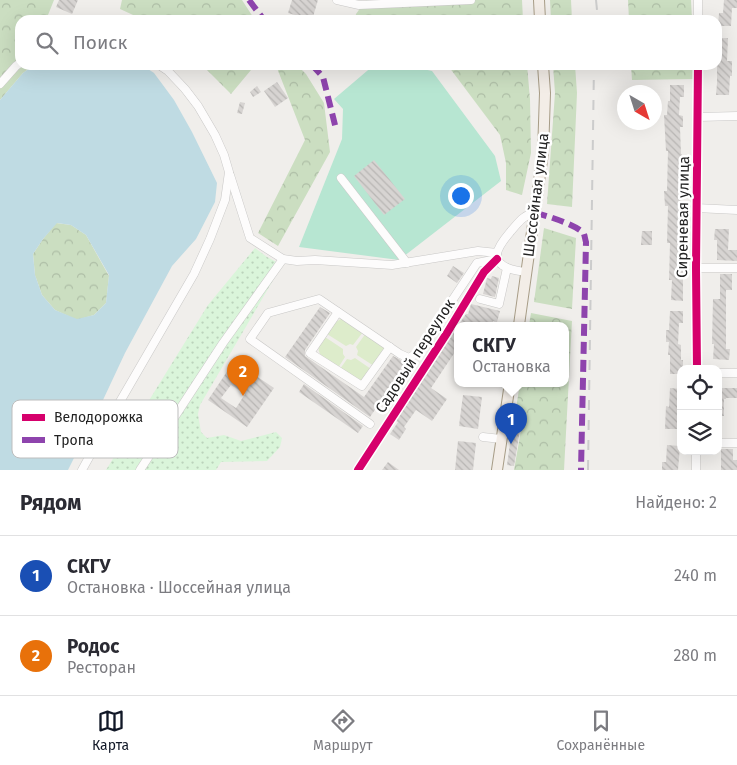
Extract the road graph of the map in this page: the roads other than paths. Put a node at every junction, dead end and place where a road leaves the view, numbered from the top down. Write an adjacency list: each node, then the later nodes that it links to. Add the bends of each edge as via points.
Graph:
1 (337, 0): 2 (street, via 359,5)
2 (471, 0)
3 (539, 0): 5 (main road)
4 (698, 0): 6 (street)
5 (540, 15)
6 (698, 15)
7 (15, 67): 11 (street)
8 (166, 70): 14 (street, via 198,106 215,135)
9 (543, 70): 18 (main road, Шоссейная улица, via 544,154)
10 (698, 70): 13 (street, Сиреневая улица)
11 (0, 84)
12 (737, 116): 13 (street)
13 (698, 117): 16 (street, Сиреневая улица)
14 (230, 172): 20 (street, via 250,238); 36 (street, via 225,200 194,274)
15 (341, 178): 21 (street)
16 (696, 208): 17 (street); 23 (street, Сиреневая улица)
17 (737, 210)
18 (535, 213): 19 (street, Садовый переулок, via 522,219 508,235); 25 (main road, Шоссейная улица)
19 (497, 256): 21 (street, via 478,251); 22 (street); 28 (street, Садовый переулок); 31 (street, via 477,263 417,353 405,357)
20 (283, 259): 21 (street); 37 (street)
21 (407, 263)
22 (507, 268): 25 (street); 26 (street, via 499,304)
23 (696, 268): 24 (street); 32 (street, Сиреневая улица)
24 (737, 268)
25 (527, 272): 30 (main road, Шоссейная улица)
26 (480, 299)
27 (338, 312): 31 (street); 31 (street, via 310,353 362,386); 38 (street, via 319,299 268,313 250,339)
28 (454, 322)
29 (454, 322): 48 (street, Садовый переулок)
30 (519, 322)
31 (390, 347)
32 (697, 365)
33 (722, 373): 34 (street)
34 (737, 374)
35 (509, 387): 40 (main road)
36 (121, 400)
37 (178, 412)
38 (370, 424)
39 (483, 437): 40 (street)
40 (502, 439): 49 (main road)
41 (722, 444): 42 (street)
42 (737, 444)
43 (696, 455): 50 (street)
44 (89, 458): 46 (street)
45 (148, 458): 47 (street)
46 (82, 470)
47 (140, 470)
48 (358, 470)
49 (497, 470)
50 (696, 470)

